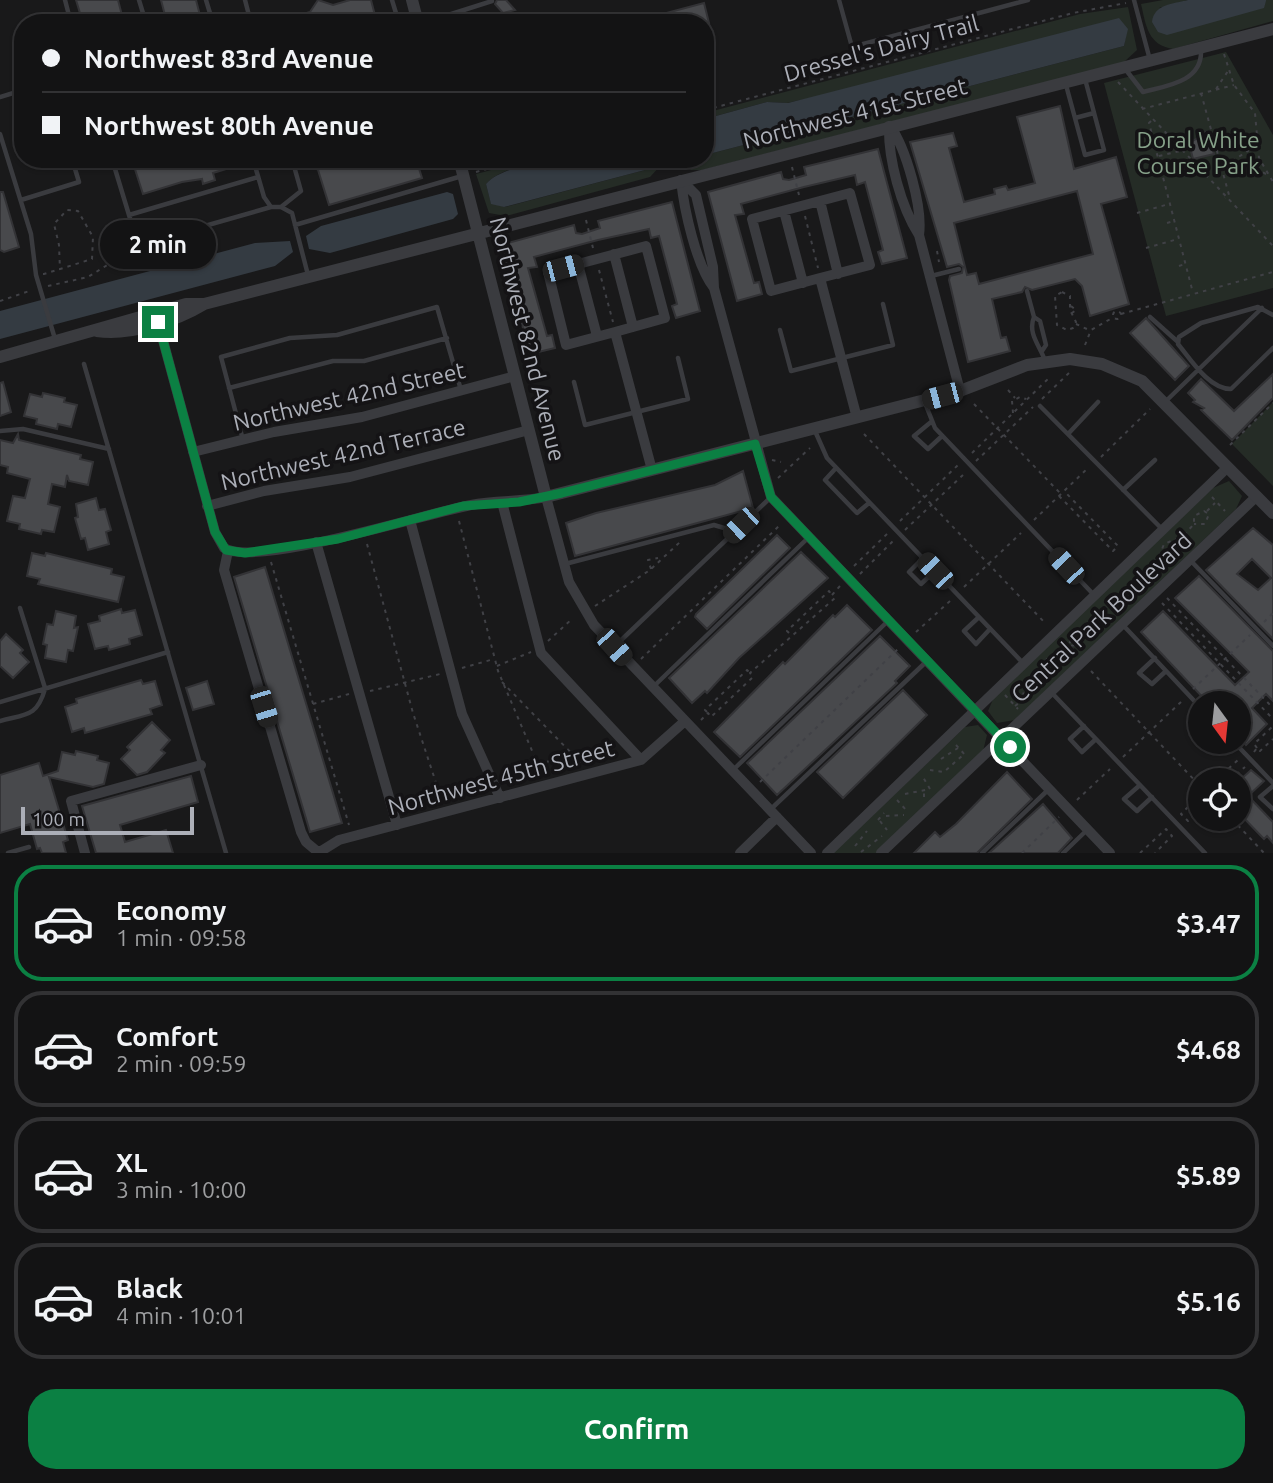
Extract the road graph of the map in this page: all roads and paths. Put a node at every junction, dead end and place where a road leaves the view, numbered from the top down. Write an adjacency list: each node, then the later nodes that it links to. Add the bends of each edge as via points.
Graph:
1 (839, 0): 2 (lane, via 852,47)
2 (1028, 0)
3 (492, 1): 5 (lane)
4 (1135, 1): 9 (lane); 18 (path, Dressel's Dairy Trail, via 1073,13)
5 (451, 14)
6 (1273, 29): 7 (street, Northwest 41st Street)
7 (1201, 47): 9 (street, Northwest 41st Street); 10 (lane, via 1201,60 1185,81 1143,92)
8 (1223, 50): 11 (path)
9 (1150, 60): 10 (street, Northwest 41st Street)
10 (1125, 66): 12 (street, Northwest 41st Street)
11 (1228, 70): 15 (path); 16 (path)
12 (1084, 76): 14 (street, Northwest 41st Street); 20 (lane)
13 (1116, 78): 19 (path)
14 (1065, 81): 21 (lane); 23 (street, Northwest 41st Street)
15 (1234, 85): 16 (path); 26 (path, via 1255,113)
16 (1216, 89): 17 (path)
17 (1201, 93): 19 (path); 24 (path)
18 (714, 108)
19 (1141, 109): 22 (path)
20 (1094, 113): 21 (lane); 21 (lane, via 1104,150 1085,155)
21 (1075, 118)
22 (1152, 120): 27 (path); 29 (path)
23 (889, 126): 44 (street, Northwest 41st Street); 81 (street, via 901,141)
24 (1212, 131): 27 (path); 33 (path)
25 (0, 134): 48 (lane)
26 (1256, 135): 31 (path, via 1248,151); 42 (path)
27 (1172, 141): 28 (path)
28 (1182, 150): 29 (path); 40 (path)
29 (1157, 155): 30 (path); 50 (path)
30 (1150, 156)
31 (1231, 161): 33 (path); 42 (path)
32 (791, 162): 47 (path)
33 (1220, 163): 40 (path); 46 (path)
34 (75, 168): 48 (lane, via 79,182)
35 (115, 168): 56 (lane)
36 (256, 168): 43 (lane)
37 (295, 168): 52 (lane, via 301,191)
38 (462, 168): 41 (street, Northwest 82nd Avenue)
39 (489, 168): 41 (path)
40 (1199, 171): 46 (path)
41 (464, 175): 60 (lane); 61 (street, Northwest 82nd Avenue)
42 (1266, 175): 45 (path)
43 (258, 177): 51 (lane); 56 (lane)
44 (681, 180): 61 (street, Northwest 41st Street); 145 (street, via 696,195 713,267 713,288)
45 (1273, 182)
46 (1225, 198): 63 (path)
47 (800, 199)
48 (22, 200): 104 (lane)
49 (820, 201): 53 (street); 79 (street); 79 (street, via 850,193 870,265)
50 (1170, 204): 55 (path); 58 (path)
51 (271, 207): 52 (lane); 56 (lane, via 138,245)
52 (281, 207): 60 (lane, via 292,213)
53 (784, 211): 82 (street); 82 (street, via 752,219 771,291)
54 (803, 212): 78 (path)
55 (1137, 213)
56 (129, 215)
57 (585, 216): 66 (path)
58 (1175, 221): 59 (path); 62 (path)
59 (1167, 223)
60 (295, 225): 80 (lane)
61 (478, 233): 80 (street, Northwest 41st Street); 116 (street, Northwest 82nd Avenue)
62 (1179, 239): 64 (path); 71 (path)
63 (1272, 245)
64 (1146, 248)
65 (937, 251): 69 (path)
66 (595, 253)
67 (614, 254): 70 (street); 99 (street); 99 (street, via 646,246 666,318)
68 (117, 259): 83 (path, via 86,278)
69 (939, 261)
70 (578, 264): 103 (street); 103 (street, via 548,272 566,345)
71 (1186, 264): 73 (path); 86 (path)
72 (598, 265): 98 (path)
73 (1179, 266)
74 (959, 269): 81 (lane)
75 (60, 270): 75 (path, via 93,257 93,237 79,211 67,210 54,224); 77 (path)
76 (1273, 272): 86 (path)
77 (42, 274)
78 (819, 274): 79 (street); 82 (street); 112 (street)
79 (838, 274)
80 (308, 276): 88 (street, Northwest 41st Street)
81 (930, 277): 122 (street)
82 (803, 283)
83 (46, 286)
84 (34, 289): 87 (path)
85 (1027, 291): 94 (lane)
86 (1193, 293): 102 (path, via 1121,314)
87 (0, 301)
88 (204, 304): 96 (street, Northwest 41st Street); 101 (street, Northwest 41st Street, via 186,304)
89 (883, 304): 112 (lane, via 893,345)
90 (1070, 306): 92 (path); 92 (path, via 1076,308); 97 (path, via 1069,294 1055,296 1056,322 1066,330)
91 (1262, 308): 93 (lane); 106 (lane, via 1201,323); 114 (lane)
92 (1071, 313): 97 (path)
93 (1273, 315)
94 (1034, 317): 109 (lane, via 1031,324); 109 (lane, via 1040,321)
95 (1150, 317): 106 (lane)
96 (158, 322): 101 (street, Northwest 41st Street, via 113,333); 149 (street)
97 (1076, 324): 102 (path)
98 (614, 327): 99 (street); 103 (street); 132 (street)
99 (633, 327)
100 (780, 330): 112 (lane, via 791,371)
101 (97, 331): 104 (street, Northwest 41st Street)
102 (1090, 331): 107 (path)
103 (597, 336)
104 (55, 338): 110 (street, Northwest 41st Street)
105 (447, 338): 119 (lane, via 364,361 333,361); 119 (lane, via 437,307 337,335 290,338 221,357); 121 (lane)
106 (1178, 342): 114 (lane)
107 (1085, 345)
108 (1273, 348): 114 (lane, via 1231,389 1222,389)
109 (1044, 356): 122 (street); 127 (street, via 1102,364 1142,381)
110 (0, 357)
111 (678, 358): 132 (lane, via 688,399)
112 (841, 358): 134 (street)
113 (84, 364): 148 (lane)
114 (1197, 369): 127 (lane)
115 (1072, 370): 142 (path)
116 (515, 376): 121 (street, Northwest 42nd Street); 139 (street, Northwest 82nd Avenue)
117 (1051, 376): 125 (path)
118 (574, 382): 132 (lane, via 585,425)
119 (229, 388): 144 (lane)
120 (1008, 390): 123 (path)
121 (461, 391): 144 (street, Northwest 42nd Street, via 350,420)
122 (960, 391): 124 (street)
123 (1016, 399): 125 (path); 133 (path, via 1010,403)
124 (924, 400): 134 (street); 135 (lane)
125 (1027, 400): 133 (path)
126 (1098, 402): 141 (lane)
127 (1166, 402): 158 (street)
128 (974, 404): 136 (path)
129 (1273, 404): 146 (path)
130 (1040, 406): 141 (lane)
131 (1150, 409): 151 (path)
132 (636, 412): 160 (street)
133 (1013, 413): 136 (path)
134 (857, 418): 137 (street)
135 (931, 422): 143 (lane); 143 (lane, via 914,436 929,449)
136 (998, 428): 142 (path); 150 (path)
137 (815, 429): 145 (street); 159 (lane, via 822,452)
138 (0, 430): 148 (lane, via 23,429)
139 (529, 430): 168 (street, Northwest 82nd Avenue); 175 (street, Northwest 42nd Terrace, via 349,477)
140 (864, 434): 170 (path)
141 (1068, 434): 164 (lane)
142 (1004, 435): 156 (path); 166 (path)
143 (942, 436): 215 (lane)
144 (243, 440): 149 (street, Northwest 42nd Street)
145 (755, 444): 160 (street); 169 (street)
146 (1230, 445)
147 (810, 447): 162 (path)
148 (109, 449): 239 (lane)
149 (192, 453): 175 (street)
150 (968, 456)
151 (1099, 458)
152 (771, 459): 154 (path)
153 (1155, 460): 164 (lane)
154 (781, 462)
155 (961, 463): 170 (path)
156 (975, 463)
157 (1091, 465): 163 (path)
158 (1228, 467): 167 (street); 186 (street, Central Park Boulevard)
159 (836, 468): 172 (lane); 172 (lane, via 825,480 857,513)
160 (652, 470): 168 (street)
161 (968, 470): 174 (path)
162 (777, 479)
163 (1065, 491): 166 (path); 196 (path, via 1118,546)
164 (1123, 491): 186 (lane)
165 (1213, 494): 173 (path)
166 (1060, 495): 181 (path); 196 (path, via 1112,551)
167 (1257, 496): 178 (street); 203 (street, Central Park Boulevard)
168 (546, 497): 171 (street); 206 (street, Northwest 82nd Avenue)
169 (771, 497): 189 (lane); 190 (street)
170 (925, 498): 174 (path); 183 (path)
171 (502, 502): 179 (street, via 463,506); 295 (street, via 541,653)
172 (869, 503): 202 (lane)
173 (1216, 503): 176 (path); 177 (path)
174 (932, 505): 188 (path); 205 (path)
175 (207, 506): 198 (street, via 218,541)
176 (1207, 511): 184 (path, via 1194,516); 184 (path, via 1208,522)
177 (1228, 511)
178 (1273, 513)
179 (410, 520): 194 (street); 316 (street, via 462,714)
180 (458, 520): 241 (path)
181 (1032, 522)
182 (781, 524): 242 (path)
183 (897, 524)
184 (1194, 524): 191 (path)
185 (1024, 529): 205 (path)
186 (1162, 530): 215 (street, Central Park Boulevard)
187 (889, 531): 208 (path)
188 (904, 531)
189 (731, 535): 206 (lane, via 714,525); 235 (lane)
190 (809, 537): 224 (street); 258 (lane)
191 (1183, 537): 197 (path, via 1164,544); 197 (path, via 1179,550)
192 (896, 538): 211 (path)
193 (684, 539): 209 (path)
194 (316, 542): 198 (street, via 245,553); 332 (street)
195 (367, 544): 256 (path)
196 (1115, 549): 199 (path)
197 (1164, 550): 200 (path)
198 (228, 551): 343 (street, via 225,570 301,832)
199 (1119, 554)
200 (1158, 557): 207 (path); 207 (path, via 1163,565 1160,569)
201 (658, 558): 209 (path, via 649,560)
202 (923, 558): 210 (lane); 210 (lane, via 909,572 921,584)
203 (1190, 559): 226 (street, Central Park Boulevard); 234 (lane)
204 (270, 561): 269 (path)
205 (988, 564): 213 (path); 225 (path)
206 (563, 565): 235 (street, Northwest 82nd Avenue, via 582,609)
207 (1150, 565): 232 (path)
208 (853, 566)
209 (651, 569): 219 (path)
210 (935, 571): 222 (lane)
211 (860, 573)
212 (840, 586): 214 (path)
213 (960, 590)
214 (832, 595): 231 (path, via 835,598 794,638); 231 (path, via 829,591 787,631)
215 (1095, 595): 246 (street, Central Park Boulevard)
216 (953, 598): 229 (path)
217 (1167, 598): 243 (path)
218 (1162, 603): 247 (path)
219 (594, 606)
220 (20, 608): 257 (lane)
221 (1273, 613): 227 (path)
222 (979, 617): 228 (lane); 228 (lane, via 964,631 976,643)
223 (573, 618): 233 (path)
224 (888, 620): 244 (street); 303 (lane)
225 (1046, 624)
226 (1122, 624): 240 (lane); 263 (street, Central Park Boulevard)
227 (1261, 625)
228 (990, 629): 246 (lane)
229 (916, 632)
230 (1253, 632): 243 (path)
231 (790, 635): 253 (path)
232 (1077, 641): 236 (path); 236 (path, via 1069,639)
233 (544, 644)
234 (1273, 646)
235 (614, 647): 258 (street, Northwest 82nd Avenue)
236 (1073, 648): 245 (path)
237 (899, 649): 307 (path)
238 (535, 650): 248 (path)
239 (168, 652): 257 (lane); 298 (lane)
240 (1154, 658): 251 (lane); 251 (lane, via 1139,673 1152,684)
241 (495, 659): 248 (path); 249 (path)
242 (641, 659)
243 (1225, 659): 247 (path); 271 (path)
244 (928, 660): 272 (street); 326 (lane)
245 (1065, 661): 254 (path); 254 (path, via 1059,654 1050,656 1040,666)
246 (1024, 663): 272 (street, Central Park Boulevard)
247 (1220, 664): 259 (path); 275 (path)
248 (497, 667): 255 (path)
249 (454, 670)
250 (1091, 671): 281 (path)
251 (1166, 671): 264 (lane)
252 (444, 673): 256 (path)
253 (750, 673): 273 (path, via 747,670 705,710); 273 (path, via 753,677 711,717)
254 (1042, 676): 261 (path)
255 (502, 682): 289 (path); 296 (path)
256 (405, 683): 260 (path); 319 (path)
257 (46, 688): 268 (lane); 278 (lane, via 34,712)
258 (652, 688): 276 (street, Northwest 82nd Avenue)
259 (1193, 690)
260 (363, 691)
261 (1036, 691): 266 (path); 266 (path, via 1021,684)
262 (353, 692): 269 (path)
263 (1051, 692): 279 (lane); 282 (street, Central Park Boulevard)
264 (1188, 694)
265 (1001, 697): 270 (path)
266 (1025, 697): 270 (path)
267 (1185, 697): 281 (path)
268 (0, 702)
269 (313, 704): 333 (path)
270 (1015, 705): 274 (path)
271 (1273, 708)
272 (975, 710): 282 (street); 346 (street, Central Park Boulevard)
273 (708, 713): 277 (path)
274 (1017, 714)
275 (1273, 719)
276 (685, 721): 295 (street, Northwest 45th Street); 303 (street, Northwest 82nd Avenue)
277 (700, 721)
278 (0, 722)
279 (1084, 726): 283 (lane); 283 (lane, via 1070,739 1082,752)
280 (1273, 726): 287 (path, via 1254,744)
281 (1149, 732): 293 (path); 305 (path)
282 (1002, 738): 311 (street); 347 (street, Central Park Boulevard)
283 (1096, 739): 310 (lane)
284 (1273, 739): 287 (path, via 1260,751)
285 (956, 740): 286 (path)
286 (958, 748): 290 (path); 304 (path)
287 (1257, 748): 288 (path)
288 (1252, 753)
289 (572, 754): 294 (path); 297 (path)
290 (964, 754): 292 (path); 304 (path, via 944,772)
291 (1245, 754): 308 (lane)
292 (970, 756)
293 (1122, 758)
294 (555, 759): 296 (path); 302 (path)
295 (641, 760): 316 (street, Northwest 45th Street)
296 (537, 764): 306 (path)
297 (581, 764)
298 (201, 765): 341 (street, via 71,801); 342 (lane)
299 (1114, 766): 318 (path)
300 (1229, 768): 301 (path, via 1238,759)
301 (1243, 768)
302 (558, 770)
303 (732, 770): 326 (street, Northwest 82nd Avenue)
304 (929, 770): 312 (path, via 923,776 931,787)
305 (1188, 773)
306 (542, 775)
307 (760, 782)
308 (1273, 784): 323 (lane, via 1260,797)
309 (914, 785): 313 (path)
310 (1140, 785): 315 (lane); 315 (lane, via 1124,799 1137,811)
311 (1049, 789): 335 (street); 348 (lane)
312 (924, 791): 313 (path); 314 (path)
313 (904, 794): 317 (path)
314 (923, 797)
315 (1152, 797): 354 (lane)
316 (500, 798): 332 (street, Northwest 45th Street)
317 (897, 800): 321 (path); 325 (path)
318 (1077, 800)
319 (442, 801)
320 (916, 805): 325 (path)
321 (891, 806)
322 (1188, 807): 331 (path, via 1181,814)
323 (1273, 809)
324 (885, 811): 327 (path)
325 (908, 812): 327 (path)
326 (774, 813): 344 (street); 345 (street, Northwest 82nd Avenue)
327 (885, 815): 329 (path)
328 (1060, 816): 349 (path)
329 (880, 820): 330 (path); 339 (path, via 887,833)
330 (876, 821)
331 (1188, 821)
332 (397, 825): 343 (street, Northwest 45th Street, via 332,842)
333 (349, 826)
334 (868, 828): 337 (path)
335 (1088, 830): 350 (lane); 351 (street)
336 (1244, 831): 355 (path)
337 (856, 846)
338 (29, 847): 340 (lane)
339 (861, 852)
340 (8, 853)
341 (85, 853)
342 (226, 853)
343 (318, 853)
344 (740, 853)
345 (811, 853)
346 (827, 853)
347 (881, 853)
348 (982, 853)
349 (1022, 853)
350 (1063, 853)
351 (1110, 853)
352 (1140, 853): 353 (path, via 1166,829 1172,836)
353 (1155, 853)
354 (1204, 853)
355 (1265, 853)

